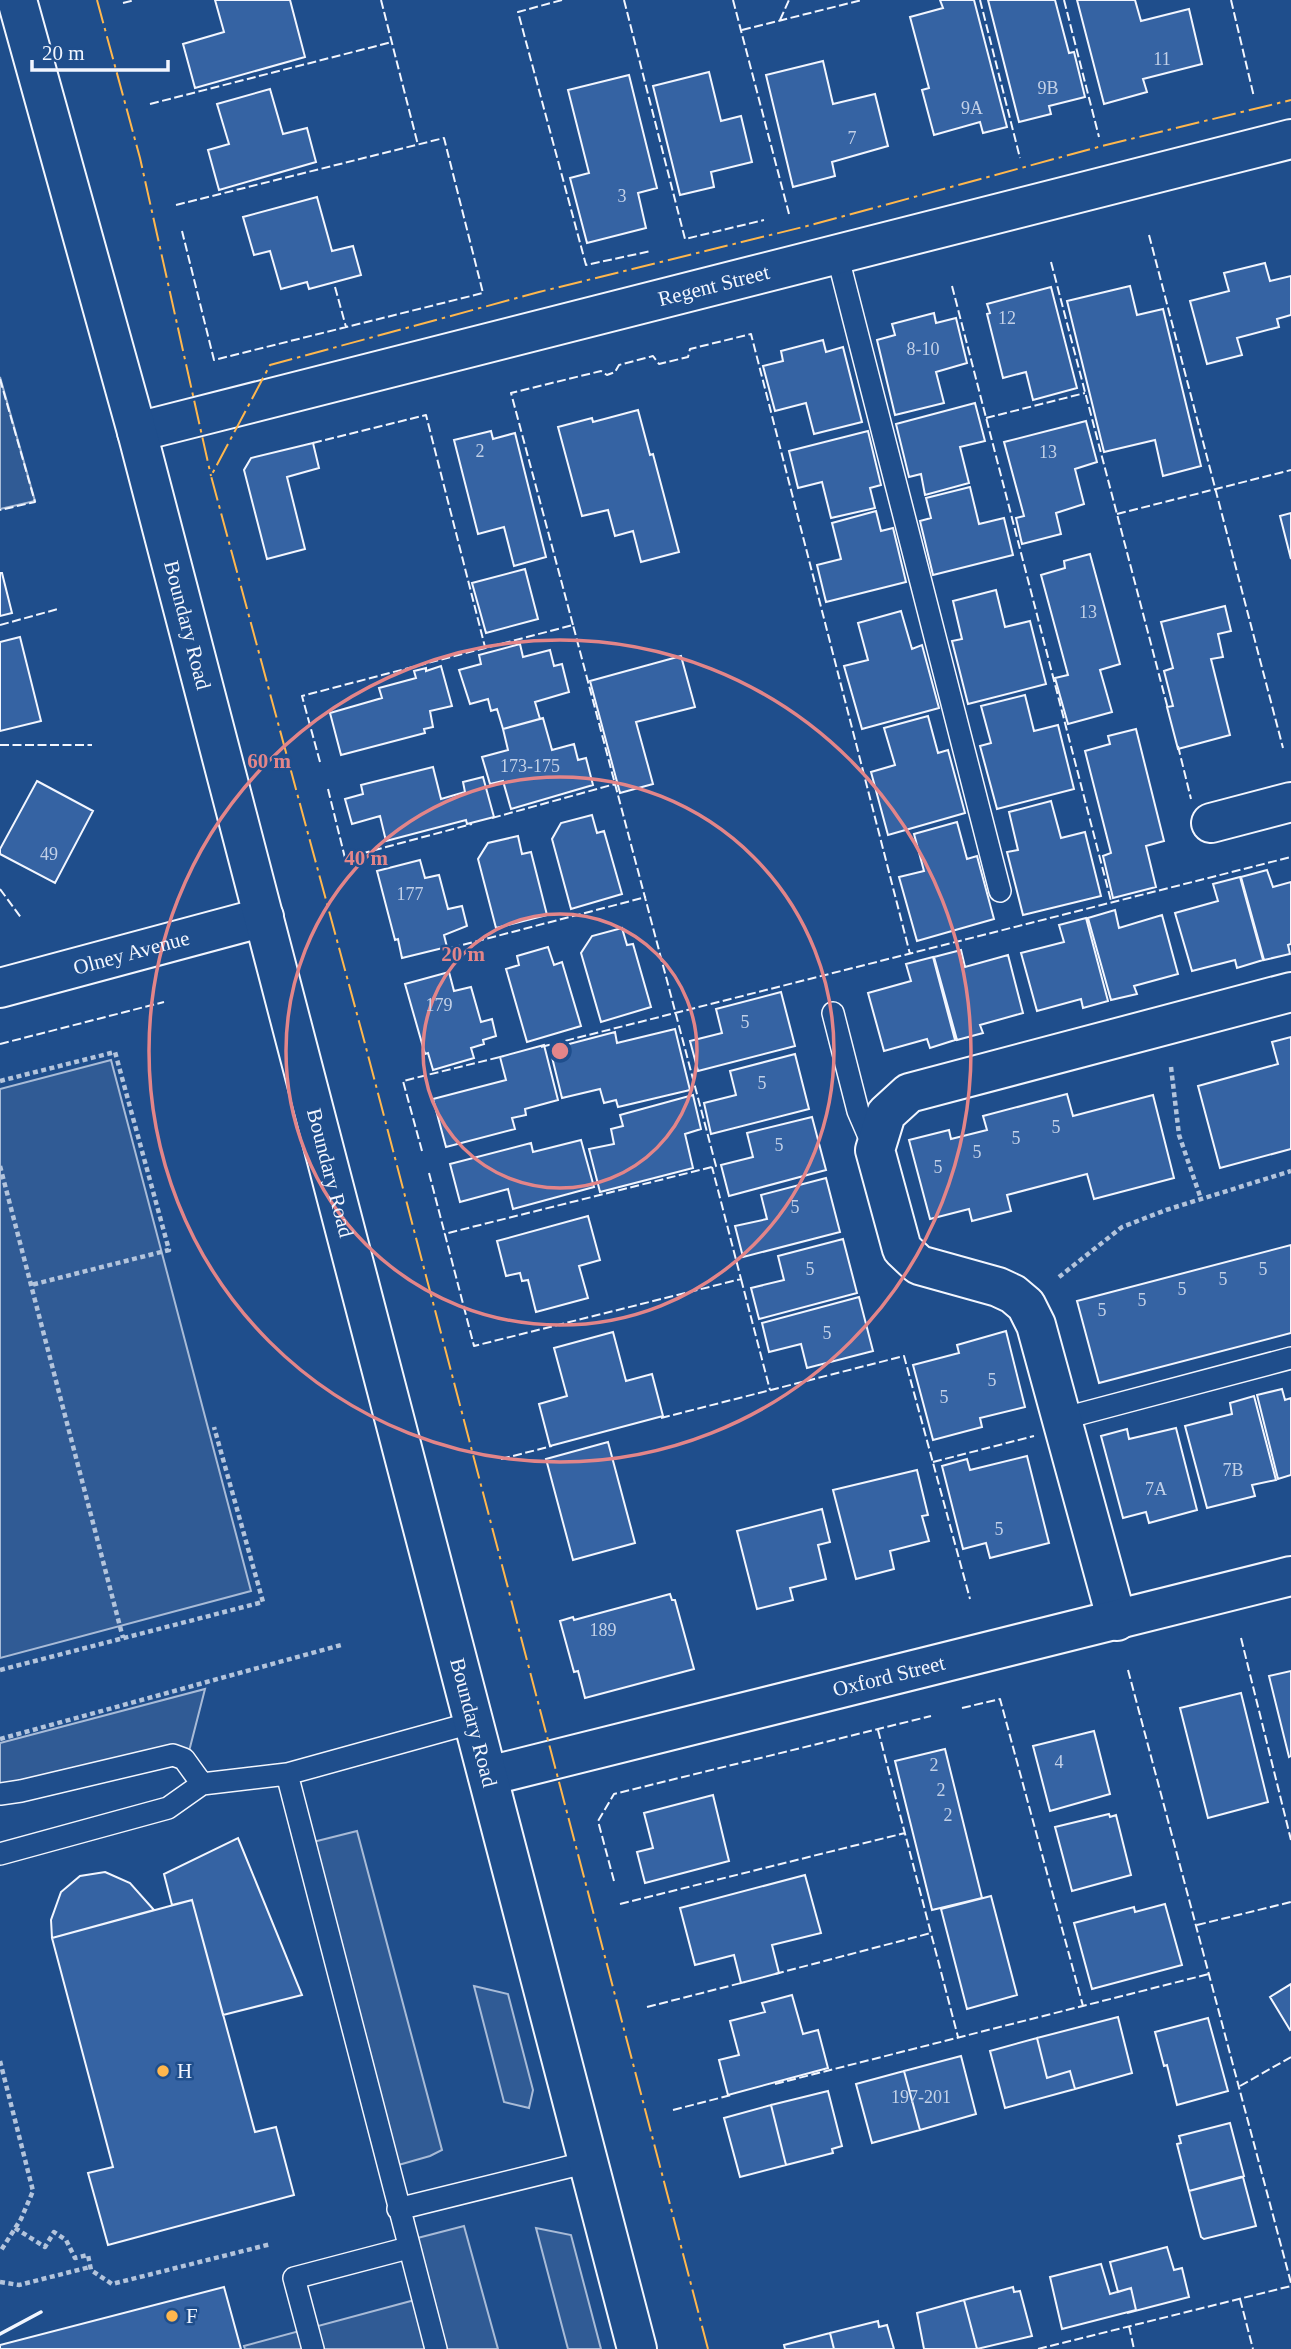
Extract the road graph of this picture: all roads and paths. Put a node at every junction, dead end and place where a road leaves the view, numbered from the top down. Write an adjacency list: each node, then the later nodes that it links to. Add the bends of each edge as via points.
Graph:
1 (18, 0): 4 (street, Boundary Road)
2 (1291, 139): 3 (street, Regent Street)
3 (837, 254): 4 (street, Regent Street); 7 (lane)
4 (137, 432): 8 (street, Boundary Road)
5 (1291, 802): 6 (street)
6 (1212, 823)
7 (1000, 891)
8 (264, 917): 9 (street, Olney Avenue); 28 (street, Boundary Road)
9 (0, 988)
10 (1291, 992): 14 (street, via 909,1093 886,1114)
11 (833, 1013): 14 (lane, via 858,1111)
12 (1170, 1063): 17 (path, via 1180,1135)
13 (0, 1081): 18 (path, via 115,1052 169,1250)
14 (875, 1150): 19 (street, via 902,1249 919,1265 998,1287)
15 (0, 1166): 18 (path)
16 (1291, 1171): 17 (path)
17 (1201, 1199): 19 (path, via 1122,1227)
18 (31, 1285): 25 (path)
19 (1026, 1304): 21 (street)
20 (1291, 1358): 21 (lane)
21 (1061, 1419): 24 (street)
22 (214, 1427): 25 (path, via 263,1602)
23 (1291, 1576): 24 (street, Oxford Street)
24 (1117, 1621): 31 (street, Oxford Street)
25 (123, 1638): 27 (path)
26 (341, 1645): 29 (path)
27 (0, 1670)
28 (475, 1722): 30 (lane); 31 (street, Boundary Road)
29 (0, 1739)
30 (287, 1774): 32 (lane); 37 (lane)
31 (488, 1776): 36 (street, Boundary Road)
32 (202, 1784): 33 (lane, via 184,1759 173,1755); 34 (lane, via 168,1808)
33 (0, 1794)
34 (0, 1854)
35 (0, 2061): 38 (path, via 33,2191)
36 (588, 2162): 37 (lane); 46 (street, Boundary Road)
37 (398, 2209): 40 (lane)
38 (15, 2228): 41 (path); 42 (path, via 45,2247 54,2232 66,2240 75,2258 88,2255)
39 (271, 2244): 42 (path, via 112,2284)
40 (408, 2248): 44 (lane, via 294,2278); 45 (lane)
41 (0, 2252)
42 (90, 2267): 43 (path, via 19,2285)
43 (0, 2282)
44 (313, 2349)
45 (436, 2349)
46 (637, 2349)

